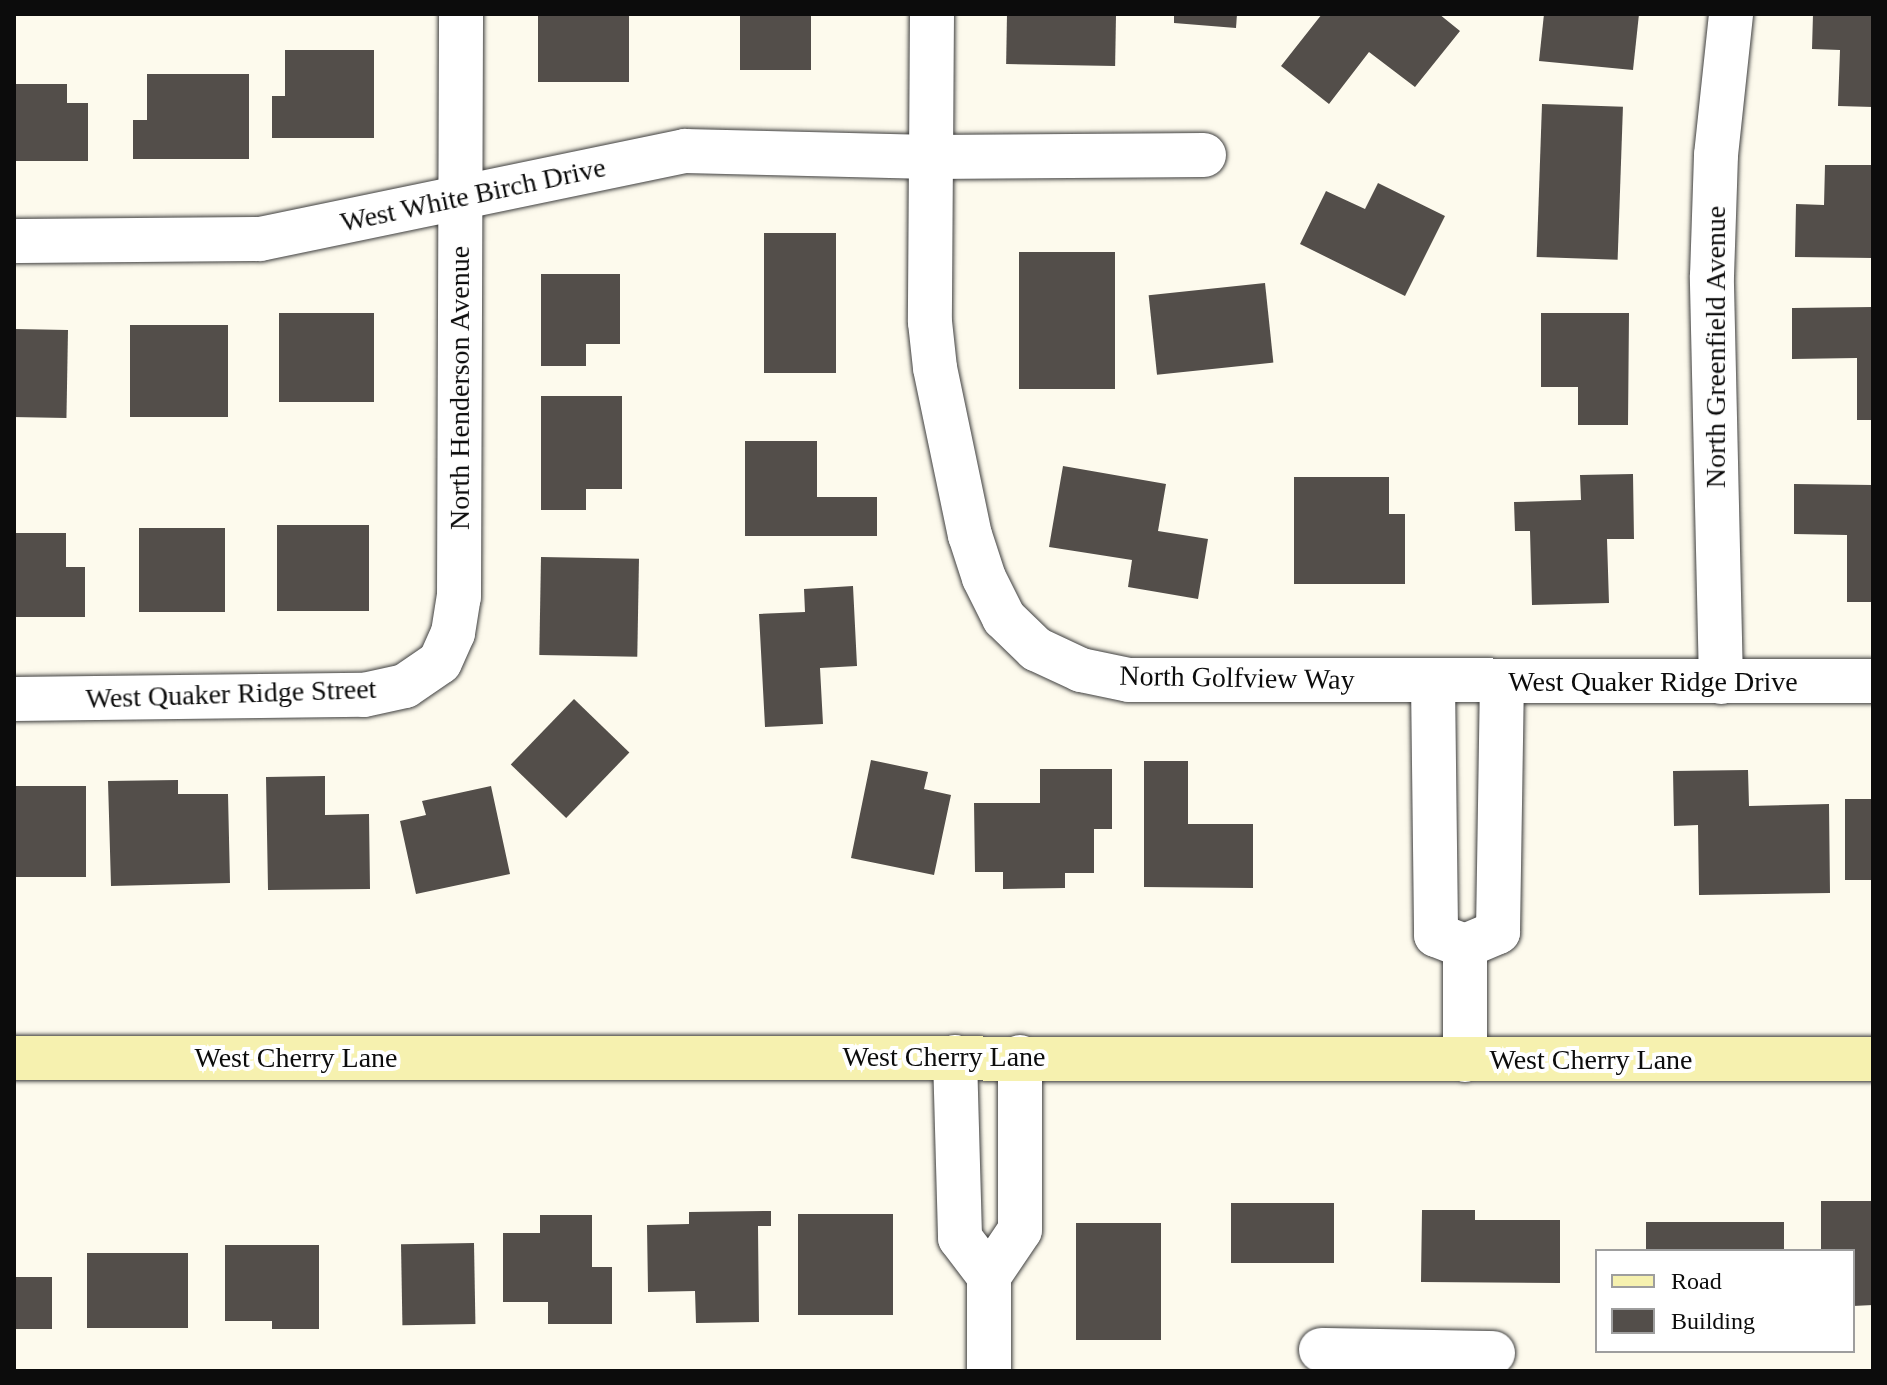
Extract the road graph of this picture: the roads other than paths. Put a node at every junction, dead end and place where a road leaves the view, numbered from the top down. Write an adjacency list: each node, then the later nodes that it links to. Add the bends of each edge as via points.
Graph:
1 (461, 14): 6 (street, North Henderson Avenue)
2 (932, 14): 5 (street, North Golfview Way)
3 (1731, 14): 12 (street, North Greenfield Avenue, via 1716,155 1712,276)
4 (1204, 155): 5 (street, West White Birch Drive)
5 (931, 157): 6 (street, West White Birch Drive, via 685,151); 10 (street, North Golfview Way, via 930,322 935,368 970,535 1004,618 1036,649 1081,670 1129,680)
6 (461, 198): 7 (street, West White Birch Drive, via 260,239); 8 (street, North Henderson Avenue, via 459,597 453,633)
7 (14, 241)
8 (440, 662): 13 (street, West Quaker Ridge Street, via 405,686 364,695)
9 (1873, 681): 12 (street, West Quaker Ridge Drive)
10 (1433, 682): 11 (street, West Quaker Ridge Drive); 14 (street, via 1436,935)
11 (1502, 682): 12 (street, West Quaker Ridge Drive); 14 (street, via 1498,932)
12 (1721, 682)
13 (14, 699)
14 (1465, 946): 19 (street)
15 (955, 1057): 16 (main road, West Cherry Lane); 17 (main road, West Cherry Lane); 20 (street, via 960,1238)
16 (1020, 1057): 19 (main road, West Cherry Lane); 20 (street, via 1020,1230)
17 (14, 1058)
18 (1873, 1059): 19 (main road, West Cherry Lane)
19 (1465, 1060)
20 (989, 1276): 24 (street)
21 (1321, 1350): 23 (street)
22 (1493, 1353): 23 (street)
23 (1417, 1361)
24 (989, 1371)

